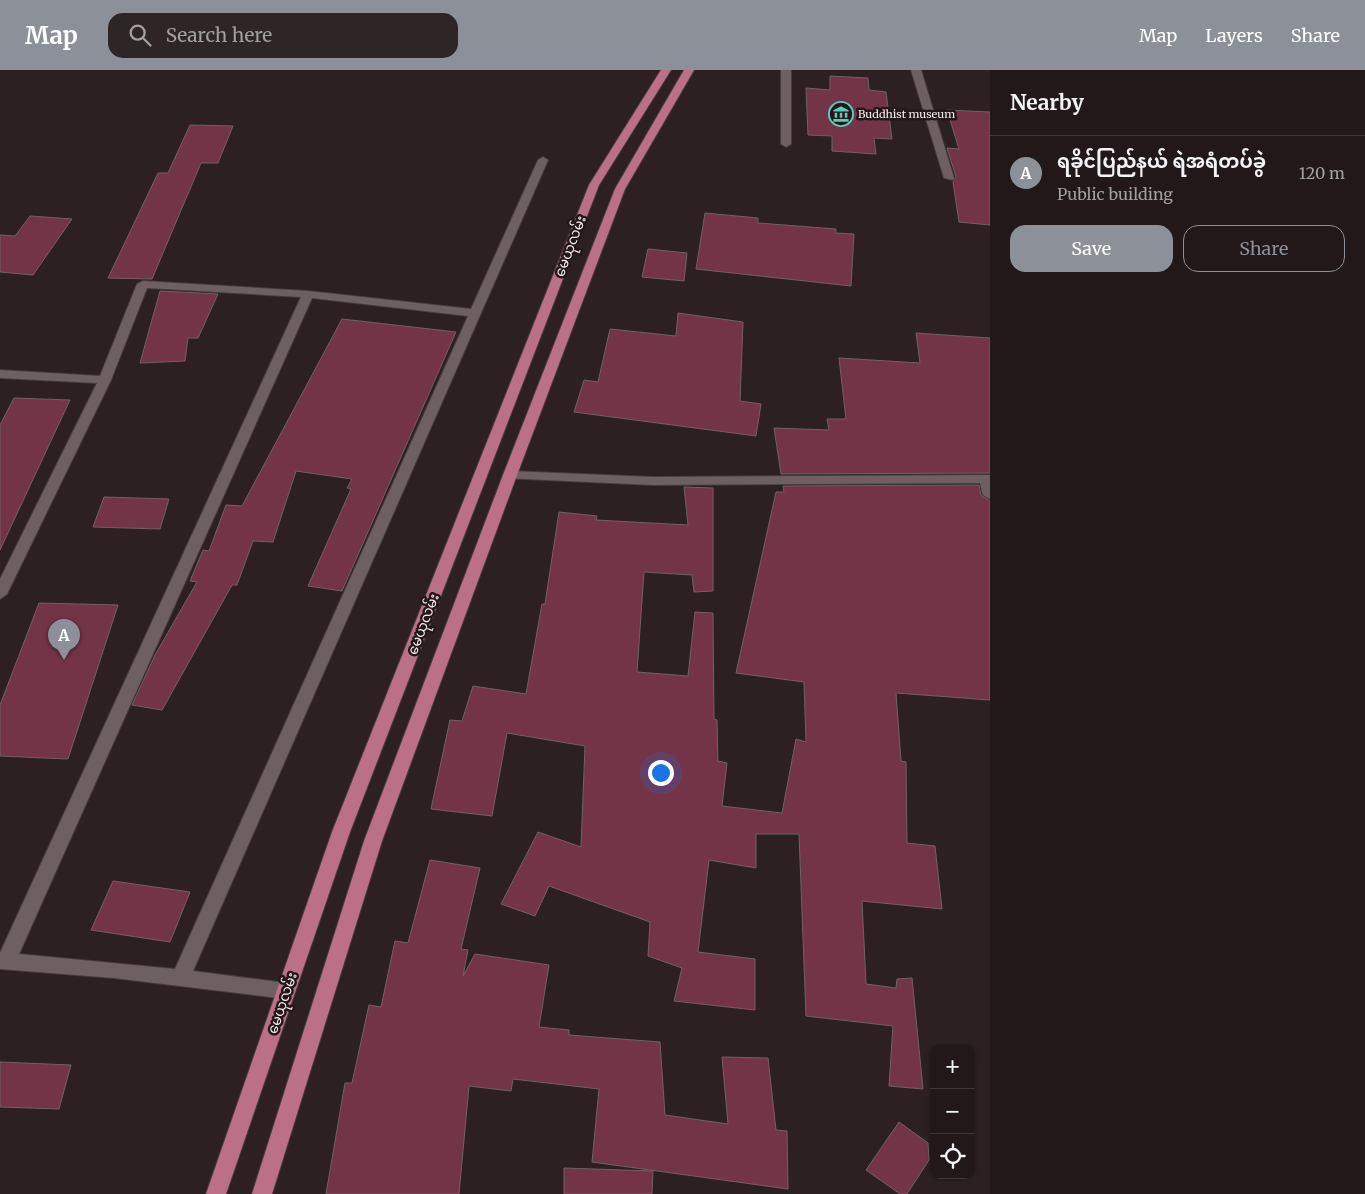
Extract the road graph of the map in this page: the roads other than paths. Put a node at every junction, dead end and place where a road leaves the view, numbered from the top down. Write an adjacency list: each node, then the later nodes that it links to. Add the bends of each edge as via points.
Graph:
1 (666, 70): 18 (main road, မေယုလမ်း, via 594,185 341,832)
2 (689, 70): 12 (main road, မေယုလမ်း, via 620,189)
3 (786, 70): 5 (street)
4 (916, 70): 7 (street)
5 (786, 144)
6 (542, 160): 9 (street)
7 (950, 178)
8 (308, 294): 9 (street); 11 (street, via 143,284); 16 (street)
9 (475, 313): 17 (street)
10 (0, 374): 11 (street)
11 (105, 380): 15 (street)
12 (510, 475): 13 (street, via 652,481); 20 (main road, မေယုလမ်း, via 373,841)
13 (988, 479): 14 (street)
14 (990, 495)
15 (0, 594)
16 (3, 962): 17 (street, via 114,970)
17 (180, 979): 18 (street)
18 (286, 991): 19 (main road, မေယုလမ်း)
19 (216, 1194)
20 (262, 1194)

